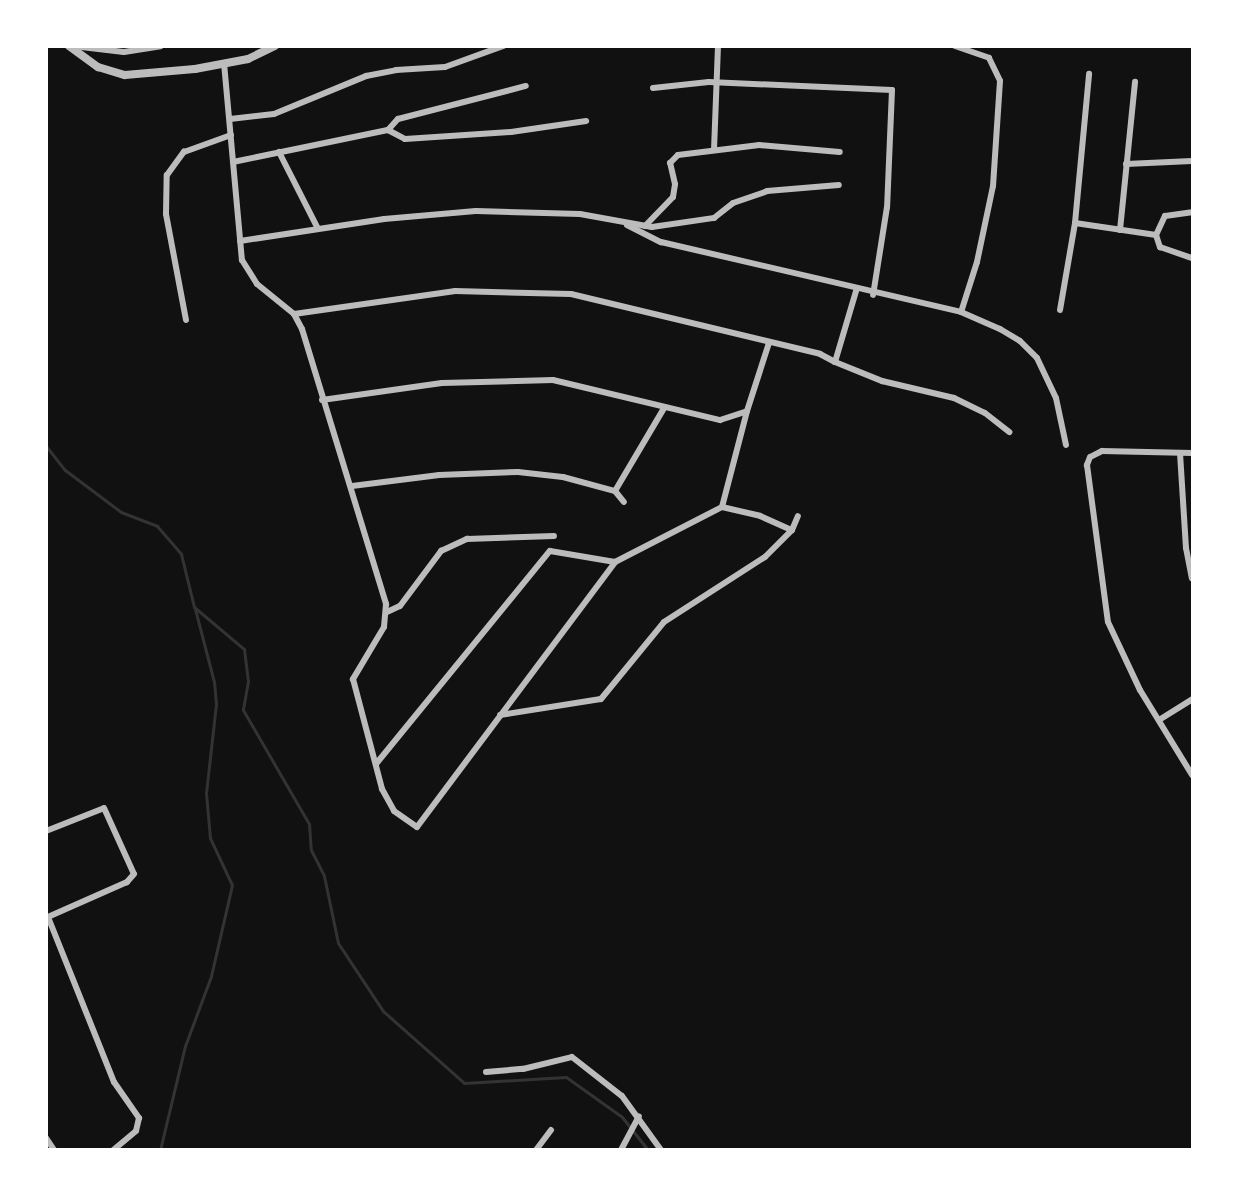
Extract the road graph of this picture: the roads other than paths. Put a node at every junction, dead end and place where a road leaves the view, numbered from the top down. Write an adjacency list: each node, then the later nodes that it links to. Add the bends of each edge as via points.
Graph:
1 (71, 46): 2 (street, via 124,52); 7 (street, via 98,67 125,75)
2 (161, 46)
3 (275, 46): 7 (street, via 260,55)
4 (503, 46): 13 (street, via 445,67 366,76 274,114)
5 (718, 46): 10 (street)
6 (955, 46): 36 (street, via 989,58 1000,81 993,186 977,262)
7 (224, 63): 13 (street)
8 (1089, 74): 25 (street)
9 (1135, 82): 22 (street)
10 (717, 83): 12 (street); 17 (street); 34 (street, via 892,90 887,207)
11 (525, 86): 15 (street, via 398,119)
12 (653, 88)
13 (230, 119): 16 (street)
14 (586, 121): 15 (street, via 511,132 405,139)
15 (388, 130): 18 (street)
16 (231, 135): 21 (street); 38 (street, via 184,152 167,175 166,214)
17 (714, 150): 19 (street, via 775,145); 27 (street, via 672,159 674,194)
18 (279, 152): 21 (street); 28 (street)
19 (840, 152)
20 (1192, 161): 22 (street)
21 (233, 162): 31 (street)
22 (1126, 164): 29 (street)
23 (839, 185): 27 (street, via 767,190 733,203 716,217)
24 (1192, 212): 30 (street, via 1165,216)
25 (1075, 223): 29 (street); 35 (street)
26 (627, 225): 27 (street); 28 (street, via 580,214 476,211); 33 (street, via 661,242)
27 (645, 226)
28 (318, 229): 31 (street)
29 (1120, 230): 30 (street)
30 (1156, 235): 32 (street, via 1160,247)
31 (240, 242): 37 (street, via 242,260 257,284)
32 (1192, 258)
33 (856, 291): 34 (street); 40 (street)
34 (873, 295): 36 (street)
35 (1060, 310)
36 (961, 312): 45 (street, via 1020,340 1037,358 1056,398)
37 (294, 314): 39 (street, via 455,291 550,292 617,303); 41 (street, via 305,338)
38 (186, 320)
39 (769, 343): 40 (street, via 820,354); 43 (street)
40 (835, 362): 44 (street, via 882,381 954,398 985,413)
41 (322, 400): 42 (street, via 381,390 512,379 565,382); 48 (street)
42 (664, 408): 43 (street, via 715,420); 49 (street)
43 (747, 411): 51 (street)
44 (1009, 432)
45 (1066, 445)
46 (1180, 453): 47 (street); 55 (street); 62 (street, via 1095,453 1087,465 1108,622 1117,649)
47 (1192, 453)
48 (352, 486): 49 (street, via 439,475 518,472 563,477); 59 (street)
49 (615, 491): 50 (street)
50 (624, 502)
51 (722, 507): 53 (street, via 760,516); 57 (street)
52 (798, 516): 53 (street)
53 (792, 530): 61 (street, via 742,575 701,596 664,622 601,699)
54 (554, 536): 59 (street, via 483,537 458,543 441,551 400,606)
55 (1189, 540): 56 (street)
56 (1189, 550): 58 (street)
57 (615, 562): 61 (street); 63 (street, via 550,551)
58 (1192, 578)
59 (387, 612): 63 (street, via 384,627 353,679)
60 (1192, 699): 62 (street)
61 (500, 715): 63 (street, via 417,827 394,811 382,789)
62 (1159, 720): 64 (street)
63 (376, 764)
64 (1192, 775)
65 (46, 831): 71 (street, via 104,808 134,874 126,882 48,917 114,1082 139,1118 136,1131)
66 (486, 1072): 67 (street, via 523,1069 572,1057 611,1085)
67 (639, 1116): 73 (street); 74 (street)
68 (551, 1130): 72 (street)
69 (46, 1138): 70 (street)
70 (54, 1149)
71 (113, 1149)
72 (536, 1149)
73 (621, 1149)
74 (662, 1149)

